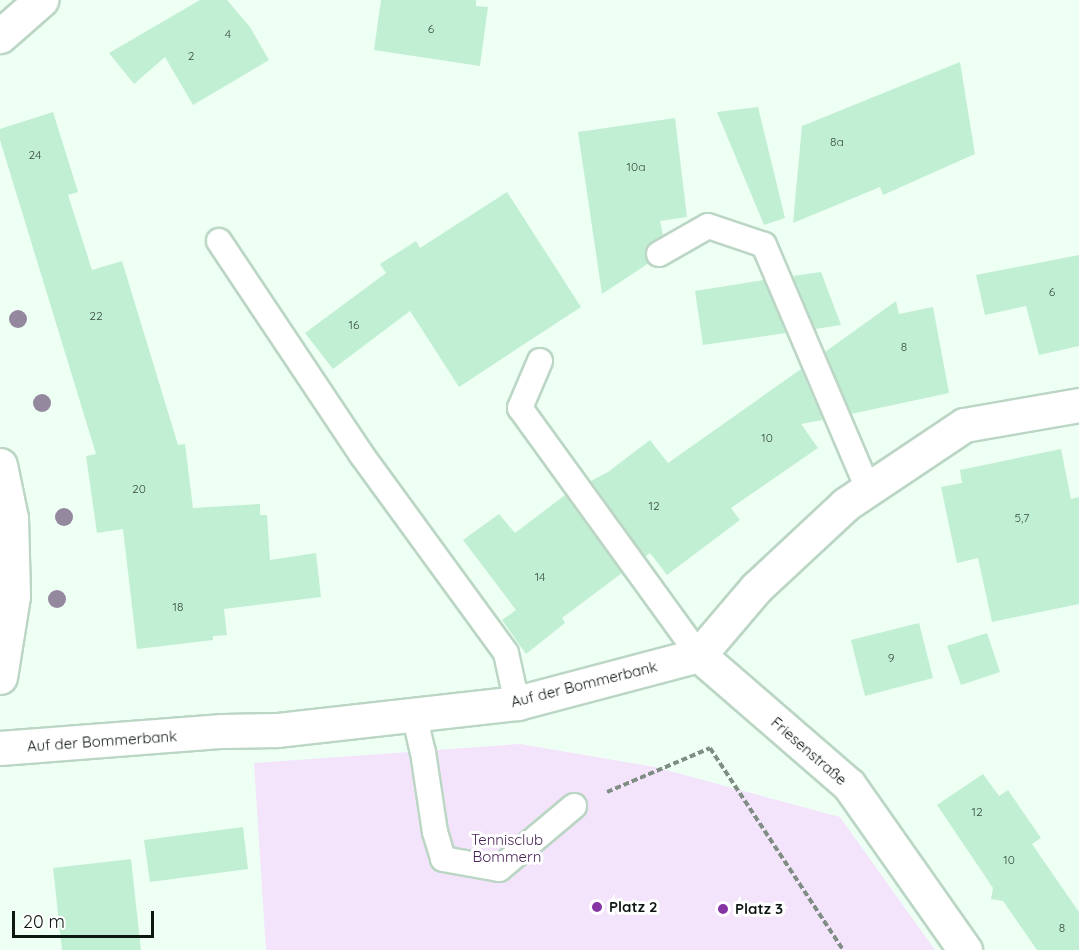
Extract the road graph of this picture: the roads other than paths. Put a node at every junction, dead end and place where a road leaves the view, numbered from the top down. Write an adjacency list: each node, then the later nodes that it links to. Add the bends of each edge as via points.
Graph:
1 (41, 0): 2 (street)
2 (0, 36)
3 (219, 241): 11 (lane, via 361,454 506,653)
4 (659, 254): 8 (lane, via 708,226 765,244)
5 (540, 361): 9 (lane, via 520,408)
6 (1079, 405): 8 (street, via 964,425)
7 (0, 465): 10 (street, via 11,518 13,596)
8 (868, 489): 9 (street, via 846,504 756,588)
9 (699, 655): 11 (street, Auf der Bommerbank); 15 (street, Friesenstraße, via 849,784)
10 (0, 677)
11 (517, 703): 12 (street, Auf der Bommerbank)
12 (414, 714): 13 (street, Auf der Bommerbank, via 277,730); 14 (lane, via 443,859 499,869)
13 (0, 748)
14 (574, 806)
15 (965, 950)

